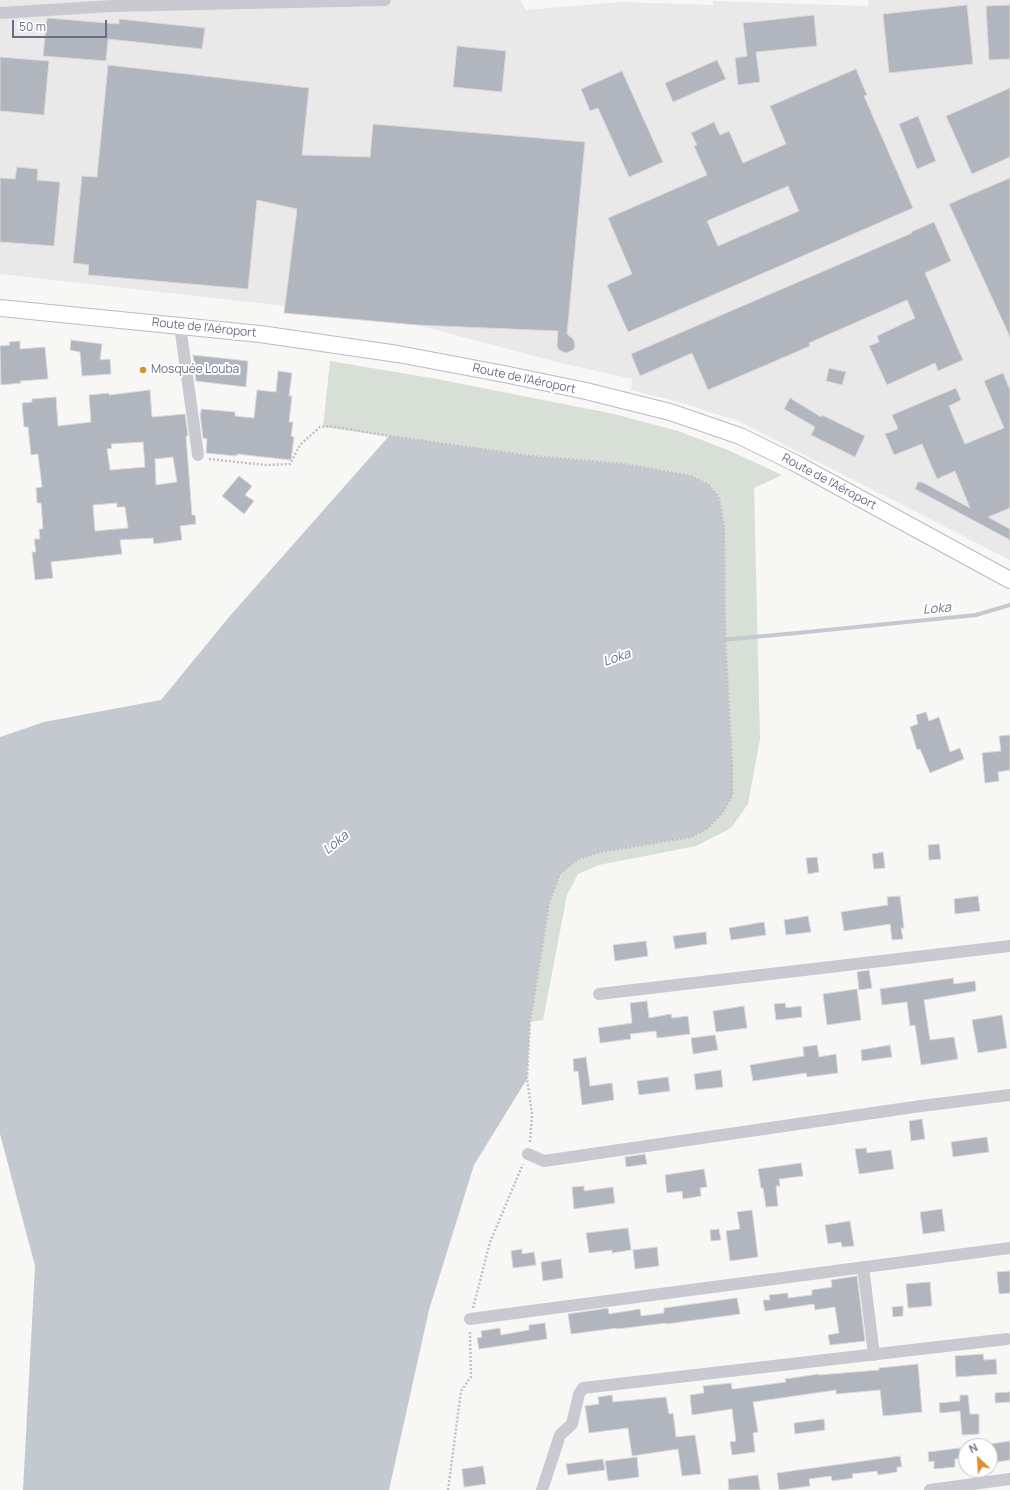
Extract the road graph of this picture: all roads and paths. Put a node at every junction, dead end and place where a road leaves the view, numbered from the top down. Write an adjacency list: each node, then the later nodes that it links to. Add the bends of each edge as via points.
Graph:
1 (385, 0): 2 (street)
2 (179, 2): 3 (street)
3 (0, 13)
4 (0, 308): 5 (main road, Route de l'Aéroport)
5 (180, 326): 6 (street); 7 (main road, Route de l'Aéroport, via 260,334 398,354 586,391 670,412 747,439)
6 (198, 454): 11 (path, via 213,460 266,465 290,464 300,445 320,427 330,426 522,455 623,464 691,476 709,485 719,498 724,526 725,639 732,795 723,812 708,828 691,837 600,852 578,859 560,874 549,903 530,1022 527,1079 532,1114)
7 (1010, 580)
8 (1010, 946): 9 (street)
9 (599, 994)
10 (1010, 1095): 11 (street, via 544,1161)
11 (528, 1154): 14 (path, via 490,1242)
12 (1010, 1248): 13 (street)
13 (863, 1267): 14 (street); 16 (street)
14 (470, 1319): 18 (path, via 471,1377 461,1391)
15 (1007, 1339): 16 (street)
16 (874, 1355): 19 (street, via 584,1388 579,1394 572,1424 560,1435)
17 (1010, 1480): 20 (street)
18 (448, 1490)
19 (542, 1490)
20 (930, 1490)

